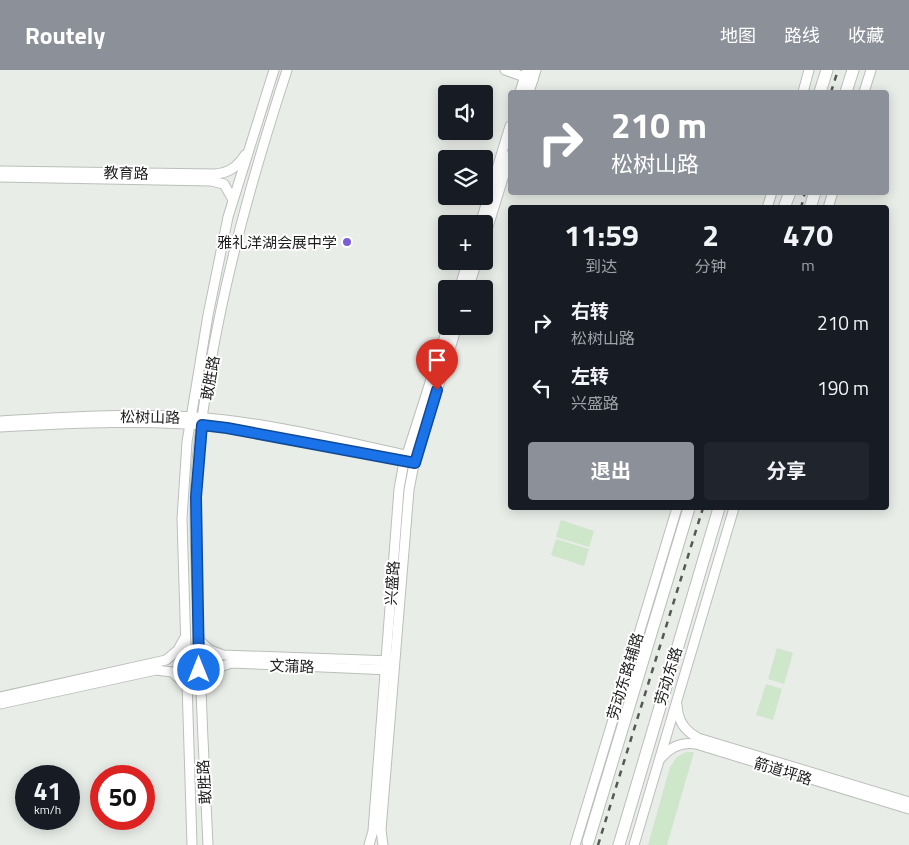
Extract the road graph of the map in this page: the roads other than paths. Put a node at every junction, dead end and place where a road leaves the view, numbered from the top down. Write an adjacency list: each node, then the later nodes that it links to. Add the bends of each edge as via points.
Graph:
1 (274, 70): 16 (street, 敢胜路)
2 (287, 70): 27 (street, 敢胜路, via 258,160 226,280)
3 (505, 70): 8 (street)
4 (809, 70): 11 (street)
5 (827, 70): 12 (highway)
6 (853, 70): 13 (highway)
7 (871, 70): 14 (street)
8 (530, 73): 9 (street); 10 (street)
9 (521, 90)
10 (529, 90)
11 (803, 90)
12 (821, 90)
13 (847, 90)
14 (865, 90)
15 (508, 133): 21 (street)
16 (246, 155): 18 (street, 教育路, via 236,167 215,174); 20 (street, 敢胜路)
17 (508, 162): 22 (street)
18 (0, 171)
19 (0, 177): 20 (street, 教育路, via 211,181 224,184)
20 (233, 200): 26 (street, 敢胜路, via 208,315)
21 (483, 215)
22 (492, 215)
23 (445, 335): 29 (street, 兴盛路)
24 (454, 335): 29 (street, 兴盛路)
25 (0, 421): 26 (street, 松树山路, via 75,417)
26 (191, 421): 27 (street, 松树山路); 28 (street, 松树山路); 34 (street, 敢胜路, via 182,519)
27 (203, 422): 29 (street, 松树山路); 35 (street, 敢胜路, via 196,497)
28 (0, 427)
29 (411, 459): 36 (street, 兴盛路)
30 (675, 510): 50 (street, 劳动东路辅路)
31 (688, 510): 45 (highway, 劳动东路)
32 (718, 510): 51 (highway, 劳动东路)
33 (733, 510): 41 (street)
34 (184, 639): 37 (street, 敢胜路); 39 (street, via 173,655 158,663)
35 (199, 640): 36 (street, 文蒲路, via 210,650 223,655); 38 (street, 敢胜路)
36 (390, 666): 38 (street, 文蒲路, via 230,664 212,670); 48 (street, 兴盛路); 49 (street, 兴盛路, via 380,830)
37 (186, 685): 40 (street, via 172,672 156,670); 46 (street, 敢胜路)
38 (199, 685): 47 (street, 敢胜路)
39 (0, 697)
40 (0, 704)
41 (677, 705): 42 (street); 43 (street, 箭道坪路, via 679,720 698,738)
42 (661, 758): 44 (street, 箭道坪路, via 672,748 696,744); 52 (street)
43 (909, 802)
44 (909, 809)
45 (588, 842)
46 (192, 845)
47 (208, 845)
48 (369, 845)
49 (383, 845)
50 (575, 845)
51 (619, 845)
52 (634, 845)

